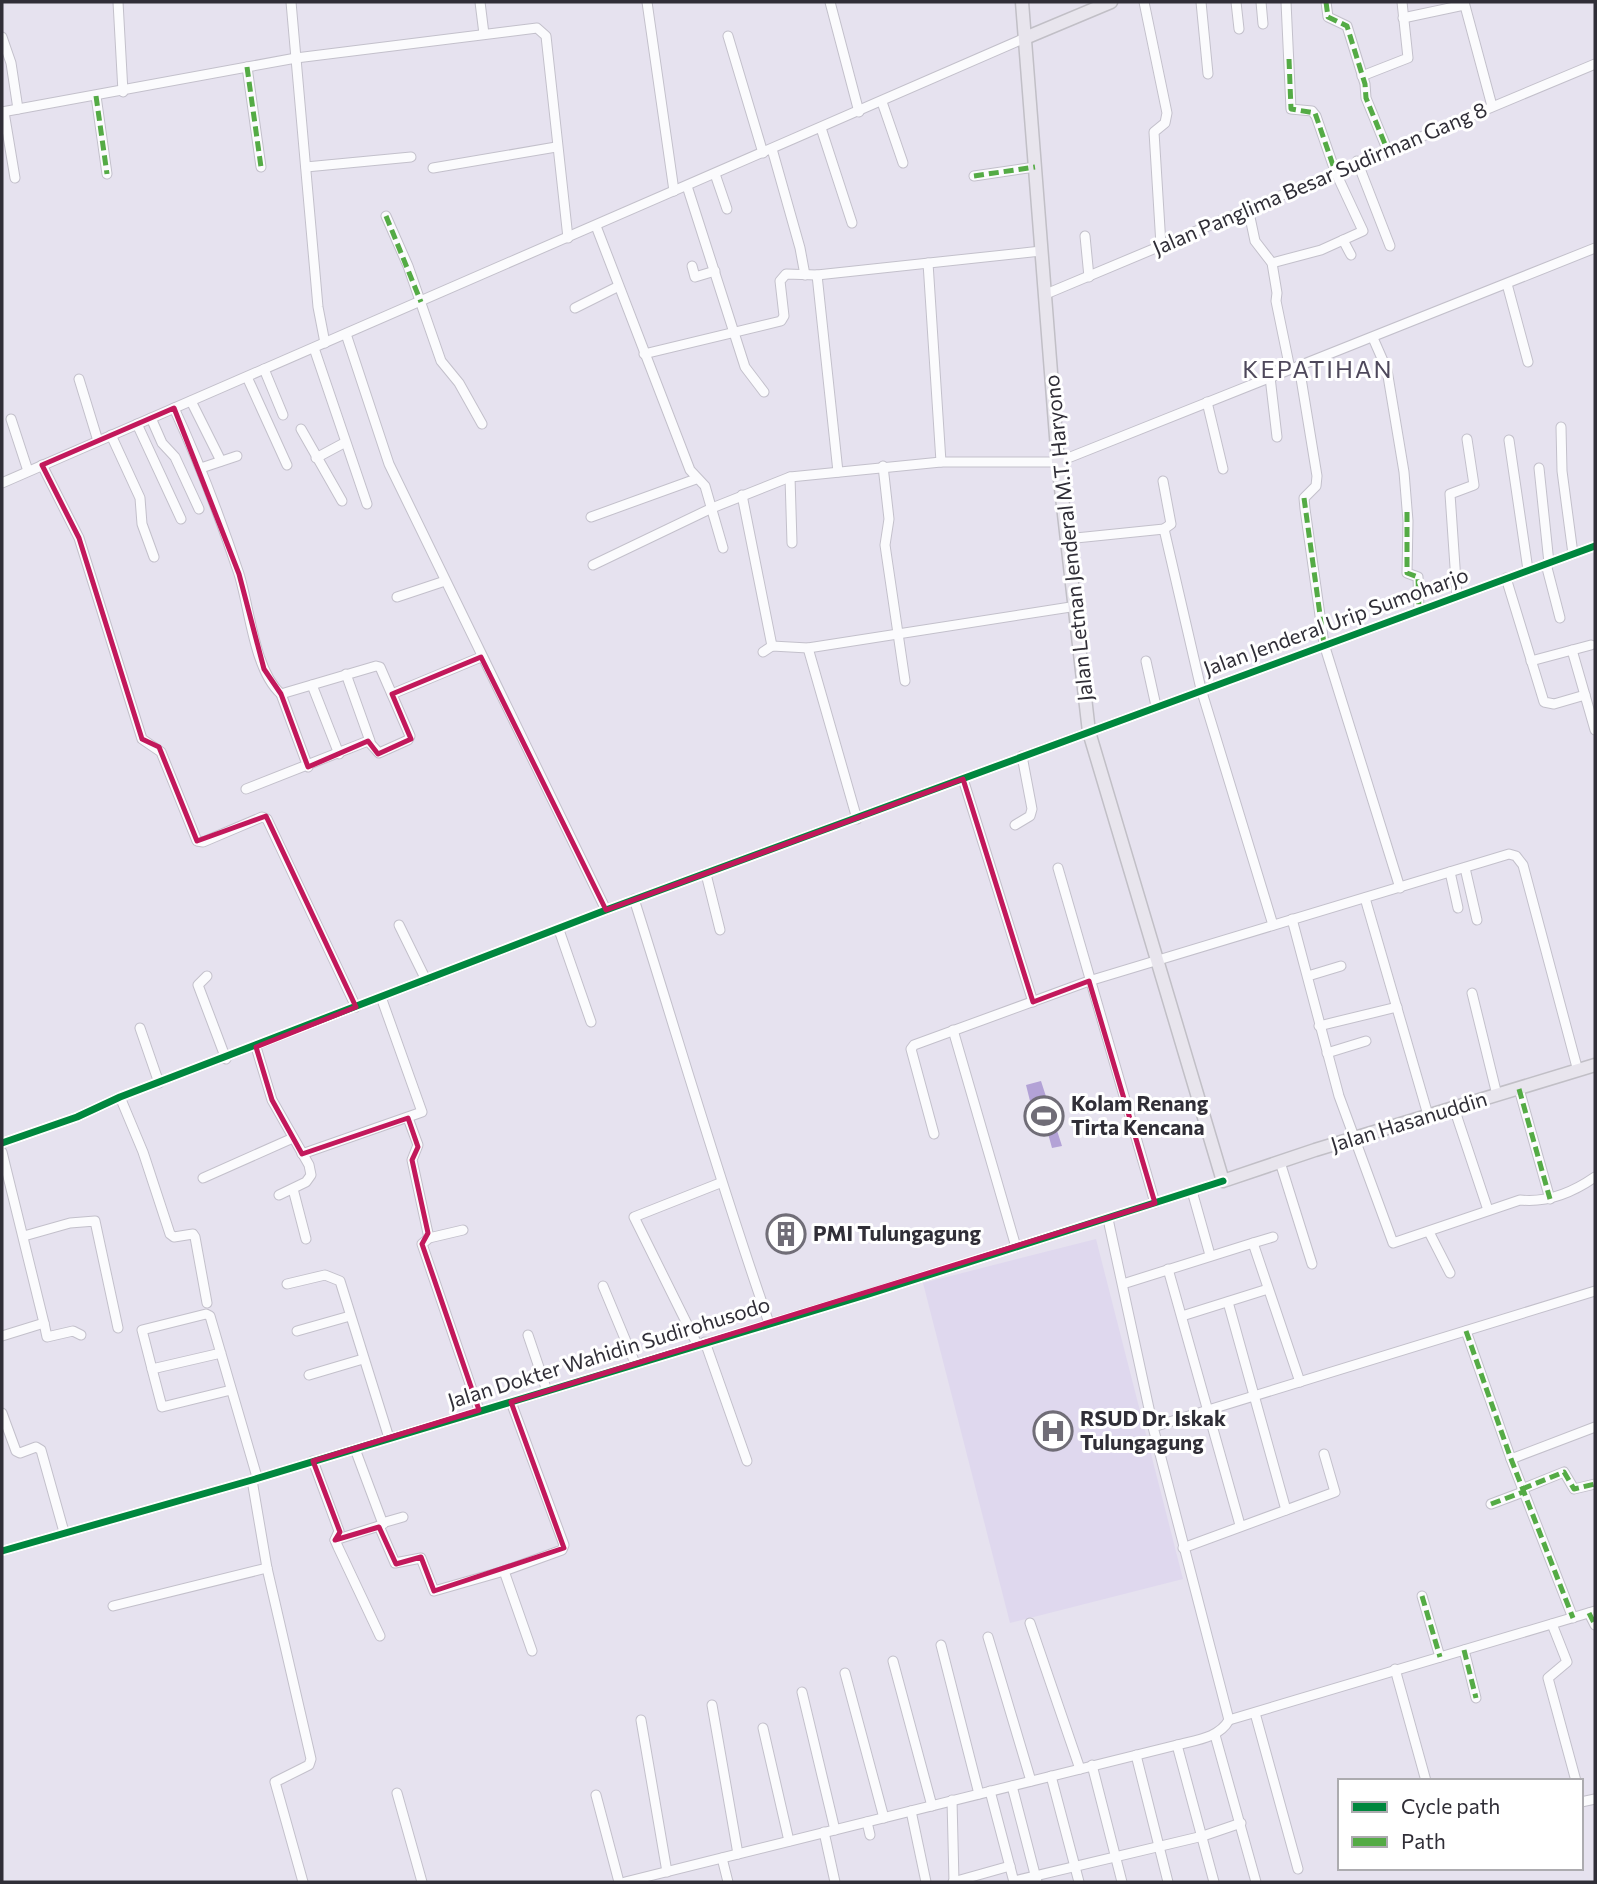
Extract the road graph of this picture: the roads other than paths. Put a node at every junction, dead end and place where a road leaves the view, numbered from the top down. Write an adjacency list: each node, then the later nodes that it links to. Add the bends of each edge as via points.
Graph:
1 (118, 2): 28 (street)
2 (291, 2): 23 (street)
3 (480, 2): 19 (street)
4 (647, 2): 53 (street)
5 (830, 2): 34 (street)
6 (1023, 2): 22 (main road, Jalan Letnan Jenderal M.T. Haryono)
7 (1111, 2): 22 (main road)
8 (1144, 2): 62 (street, via 1167,113 1165,123 1154,132)
9 (1202, 2): 26 (street)
10 (1236, 2): 18 (street)
11 (1261, 2): 17 (street)
12 (1286, 2): 47 (street, via 1291,109 1315,113)
13 (1326, 2): 27 (street, via 1328,17 1347,26)
14 (1402, 2): 16 (street)
15 (1464, 3): 16 (street); 31 (street)
16 (1403, 18): 27 (street, via 1407,60)
17 (1264, 24)
18 (1240, 29)
19 (484, 34): 23 (street); 36 (street, via 529,27 544,32)
20 (728, 36): 39 (street)
21 (2, 37): 32 (street)
22 (1025, 38): 30 (street); 45 (main road, Jalan Letnan Jenderal M.T. Haryono)
23 (296, 58): 25 (street); 44 (street)
24 (1595, 64): 31 (street, Jalan Panglima Besar Sudirman Gang 8)
25 (247, 67): 28 (street); 43 (street)
26 (1208, 74)
27 (1362, 76): 38 (street)
28 (123, 92): 29 (street)
29 (96, 96): 32 (street); 48 (street)
30 (882, 102): 34 (street); 42 (street)
31 (1492, 106): 38 (street, Jalan Panglima Besar Sudirman Gang 8)
32 (18, 109): 33 (street)
33 (3, 112): 51 (street)
34 (859, 112): 35 (street)
35 (821, 128): 37 (street); 57 (street)
36 (556, 147): 46 (street); 60 (street)
37 (772, 149): 39 (street); 71 (street)
38 (1387, 149): 41 (street, Jalan Panglima Besar Sudirman Gang 8)
39 (763, 153): 49 (street)
40 (411, 157): 44 (street)
41 (1357, 161): 47 (street, Jalan Panglima Besar Sudirman Gang 8); 63 (street)
42 (903, 163)
43 (261, 167)
44 (306, 167): 82 (street)
45 (1035, 167): 50 (street); 65 (main road, Jalan Letnan Jenderal M.T. Haryono)
46 (433, 168)
47 (1335, 171): 54 (street, Jalan Panglima Besar Sudirman Gang 8); 61 (street, via 1363,230)
48 (107, 174)
49 (715, 174): 52 (street); 55 (street)
50 (974, 176)
51 (15, 178)
52 (687, 186): 53 (street); 70 (street)
53 (674, 191): 58 (street)
54 (1248, 208): 62 (street, Jalan Panglima Besar Sudirman Gang 8); 68 (street, via 1255,241)
55 (727, 209)
56 (386, 216): 77 (street)
57 (852, 223)
58 (596, 226): 60 (street); 75 (street)
59 (1085, 236): 73 (street)
60 (568, 238): 77 (street)
61 (1343, 240): 66 (street); 68 (street)
62 (1161, 246): 73 (street, Jalan Panglima Besar Sudirman Gang 8)
63 (1390, 246)
64 (1595, 248): 74 (street)
65 (1041, 251): 67 (street); 76 (main road, Jalan Letnan Jenderal M.T. Haryono)
66 (1351, 255)
67 (928, 262): 72 (street); 112 (street)
68 (1272, 263): 86 (street, via 1276,301)
69 (692, 266): 70 (street, via 695,277)
70 (715, 271): 79 (street)
71 (805, 275): 72 (street); 79 (street, via 792,273 781,278 781,321)
72 (817, 275): 120 (street)
73 (1089, 277): 76 (street, Jalan Panglima Besar Sudirman Gang 8)
74 (1507, 284): 81 (street); 85 (street)
75 (617, 287): 78 (street); 84 (street)
76 (1046, 294): 111 (main road, Jalan Letnan Jenderal M.T. Haryono)
77 (421, 302): 80 (street); 99 (street, via 441,361)
78 (575, 308)
79 (736, 331): 84 (street); 91 (street, via 744,367)
80 (346, 334): 82 (street); 143 (street, via 389,464)
81 (1373, 338): 86 (street); 147 (street, via 1387,370 1404,472 1407,573 1418,577)
82 (325, 343): 83 (street)
83 (314, 348): 87 (street); 107 (street)
84 (645, 354): 122 (street)
85 (1528, 362)
86 (1294, 368): 89 (street); 150 (street, via 1317,476 1316,486 1304,498)
87 (264, 369): 88 (street); 95 (street)
88 (247, 377): 92 (street); 114 (street)
89 (1269, 377): 93 (street); 103 (street)
90 (79, 379): 105 (street)
91 (764, 392)
92 (191, 401): 94 (street); 110 (street)
93 (1207, 402): 111 (street); 118 (street)
94 (174, 408): 96 (street); 116 (street)
95 (283, 415)
96 (151, 418): 98 (street); 129 (street)
97 (11, 419): 119 (street)
98 (137, 424): 102 (street); 131 (street)
99 (482, 424)
100 (1561, 427): 137 (street)
101 (301, 429): 109 (street)
102 (111, 435): 105 (street); 138 (street, via 140,498 142,524)
103 (1277, 437)
104 (1467, 439): 144 (street, via 1474,485 1450,494)
105 (98, 440): 113 (street)
106 (1509, 440): 141 (street)
107 (344, 443): 109 (street); 127 (street)
108 (237, 456): 110 (street)
109 (316, 458): 126 (street)
110 (221, 461): 116 (street)
111 (1058, 461): 112 (street); 133 (main road, Jalan Letnan Jenderal M.T. Haryono)
112 (941, 462): 115 (street)
113 (42, 465): 119 (street); 201 (street, via 79,538 142,740 161,752 197,841 267,819)
114 (287, 466)
115 (883, 466): 120 (street); 149 (street, via 889,520 885,545)
116 (201, 468): 163 (street, via 239,574 264,669)
117 (1538, 468): 139 (street)
118 (1223, 469)
119 (28, 471): 124 (street)
120 (838, 472): 121 (street)
121 (790, 477): 125 (street); 134 (street)
122 (696, 479): 128 (street, via 705,486); 130 (street)
123 (1163, 481): 132 (street, via 1171,524)
124 (2, 483)
125 (742, 495): 128 (street); 152 (street)
126 (342, 501)
127 (367, 504)
128 (712, 508): 136 (street); 140 (street)
129 (199, 509)
130 (592, 517)
131 (181, 519)
132 (1164, 529): 133 (street); 162 (street)
133 (1066, 539): 146 (main road, Jalan Letnan Jenderal M.T. Haryono)
134 (792, 543)
135 (1595, 546): 137 (street, Jalan Jenderal Urip Sumoharjo)
136 (723, 548)
137 (1573, 554): 139 (street, Jalan Jenderal Urip Sumoharjo)
138 (154, 557)
139 (1547, 563): 141 (street, Jalan Jenderal Urip Sumoharjo); 148 (street)
140 (593, 565)
141 (1528, 570): 142 (street, Jalan Jenderal Urip Sumoharjo)
142 (1506, 578): 144 (street, Jalan Jenderal Urip Sumoharjo); 157 (street)
143 (445, 581): 145 (street); 156 (street)
144 (1457, 596): 147 (street, Jalan Jenderal Urip Sumoharjo)
145 (397, 597)
146 (1077, 606): 149 (street); 168 (main road, Jalan Letnan Jenderal M.T. Haryono)
147 (1419, 610): 150 (street, Jalan Jenderal Urip Sumoharjo)
148 (1560, 618)
149 (896, 635): 153 (street); 160 (street)
150 (1324, 644): 162 (street, Jalan Jenderal Urip Sumoharjo); 181 (street)
151 (1591, 645): 154 (street)
152 (772, 646): 153 (street); 155 (street)
153 (808, 648): 175 (street)
154 (1572, 650): 157 (street); 165 (street)
155 (763, 652)
156 (481, 657): 164 (street); 185 (street)
157 (1531, 661): 165 (street, via 1544,702 1554,704)
158 (1146, 662): 166 (street)
159 (346, 674): 161 (street); 164 (street, via 378,666); 169 (street)
160 (905, 681)
161 (312, 685): 163 (street); 170 (street)
162 (1201, 689): 166 (street, Jalan Jenderal Urip Sumoharjo); 189 (street)
163 (281, 694): 172 (street)
164 (391, 694): 169 (street, via 410,738 379,753)
165 (1585, 695): 167 (street)
166 (1156, 706): 168 (street, Jalan Jenderal Urip Sumoharjo)
167 (1595, 730)
168 (1089, 732): 171 (street, Jalan Jenderal Urip Sumoharjo); 192 (main road, Jalan Letnan Jenderal M.T. Haryono)
169 (370, 741): 170 (street)
170 (339, 754): 172 (street)
171 (1022, 756): 173 (street, Jalan Jenderal Urip Sumoharjo); 176 (street, via 1032,809 1030,816)
172 (308, 767): 174 (street)
173 (963, 779): 175 (street, Jalan Jenderal Urip Sumoharjo); 200 (street)
174 (246, 789)
175 (857, 819): 180 (street, Jalan Jenderal Urip Sumoharjo)
176 (1015, 825)
177 (1058, 868): 197 (street)
178 (1465, 868): 179 (street); 187 (street); 212 (street, via 1509,854 1520,859)
179 (1450, 873): 181 (street); 184 (street)
180 (706, 874): 183 (street, Jalan Jenderal Urip Sumoharjo); 191 (street)
181 (1400, 888): 182 (street)
182 (1365, 898): 186 (street); 202 (street)
183 (634, 899): 185 (street, Jalan Jenderal Urip Sumoharjo); 230 (street)
184 (1458, 908)
185 (606, 910): 190 (street, Jalan Jenderal Urip Sumoharjo)
186 (1292, 919): 189 (street); 195 (street)
187 (1477, 920)
188 (399, 925): 196 (street)
189 (1273, 925): 192 (street)
190 (559, 930): 196 (street, Jalan Jenderal Urip Sumoharjo); 203 (street)
191 (720, 930)
192 (1158, 961): 197 (street); 229 (main road, Jalan Letnan Jenderal M.T. Haryono)
193 (1341, 966): 195 (street)
194 (207, 976): 210 (street, via 198,985)
195 (1308, 976): 204 (street)
196 (426, 980): 199 (street, Jalan Jenderal Urip Sumoharjo)
197 (1089, 981): 200 (street); 235 (street)
198 (1472, 993): 215 (street)
199 (381, 997): 201 (street, Jalan Jenderal Urip Sumoharjo); 219 (street, via 422,1111)
200 (1033, 1002): 206 (street)
201 (356, 1007): 208 (street, Jalan Jenderal Urip Sumoharjo)
202 (1397, 1007): 204 (street); 218 (street)
203 (591, 1022)
204 (1319, 1026): 209 (street)
205 (140, 1028): 213 (street)
206 (953, 1030): 220 (street, via 911,1049); 245 (street)
207 (1366, 1041): 209 (street)
208 (256, 1047): 210 (street, Jalan Jenderal Urip Sumoharjo); 222 (street, via 272,1100)
209 (1327, 1053): 221 (street)
210 (226, 1059): 213 (street, Jalan Jenderal Urip Sumoharjo)
211 (1595, 1065): 212 (main road, Jalan Hasanuddin)
212 (1578, 1071): 214 (main road, Jalan Hasanuddin)
213 (159, 1083): 216 (street, Jalan Jenderal Urip Sumoharjo)
214 (1519, 1088): 215 (main road, Jalan Hasanuddin); 234 (street)
215 (1497, 1095): 217 (main road, Jalan Hasanuddin)
216 (120, 1097): 223 (street, Jalan Jenderal Urip Sumoharjo); 256 (street, via 170,1234 195,1237)
217 (1454, 1108): 218 (main road, Jalan Hasanuddin); 236 (street)
218 (1428, 1115): 221 (main road, Jalan Hasanuddin)
219 (408, 1118): 225 (street); 242 (street, via 418,1145 412,1160)
220 (933, 1134)
221 (1356, 1138): 226 (main road, Jalan Hasanuddin); 239 (street, via 1392,1242)
222 (293, 1139): 225 (street); 228 (street)
223 (2, 1143)
224 (2, 1152): 240 (street)
225 (302, 1154): 231 (street, via 311,1175)
226 (1280, 1162): 229 (main road, Jalan Hasanuddin); 247 (street)
227 (1595, 1177): 234 (street)
228 (203, 1178)
229 (1223, 1181): 232 (street, Jalan Dokter Wahidin Sudirohusodo)
230 (720, 1183): 260 (street); 267 (street, via 634,1217)
231 (293, 1189): 233 (street); 243 (street)
232 (1192, 1191): 235 (street, Jalan Dokter Wahidin Sudirohusodo); 246 (street)
233 (279, 1195)
234 (1550, 1199): 236 (street, via 1520,1200)
235 (1155, 1203): 237 (street, Jalan Dokter Wahidin Sudirohusodo)
236 (1488, 1210): 239 (street)
237 (1108, 1219): 245 (street, Jalan Dokter Wahidin Sudirohusodo); 281 (street)
238 (463, 1230): 242 (street)
239 (1429, 1232): 249 (street)
240 (24, 1236): 259 (street); 261 (street, via 95,1220)
241 (1273, 1237): 244 (street)
242 (429, 1238): 278 (street, via 424,1249)
243 (306, 1239)
244 (1253, 1243): 246 (street); 253 (street)
245 (1016, 1247): 260 (street, Jalan Dokter Wahidin Sudirohusodo)
246 (1209, 1255): 248 (street)
247 (1312, 1264)
248 (1168, 1269): 250 (street); 258 (street)
249 (1450, 1273)
250 (1126, 1283)
251 (287, 1284): 257 (street, via 325,1275 336,1277)
252 (603, 1286): 270 (street)
253 (1268, 1289): 255 (street); 273 (street)
254 (1595, 1291): 263 (street)
255 (1228, 1302): 258 (street); 276 (street)
256 (207, 1303)
257 (350, 1316): 262 (street); 269 (street)
258 (1182, 1316): 279 (street)
259 (44, 1323): 264 (street, via 47,1337 73,1331); 266 (street)
260 (769, 1323): 267 (street, Jalan Dokter Wahidin Sudirohusodo)
261 (118, 1328)
262 (297, 1331)
263 (1466, 1331): 273 (street); 286 (street)
264 (81, 1335)
265 (528, 1335): 275 (street)
266 (2, 1336)
267 (701, 1343): 270 (street, Jalan Dokter Wahidin Sudirohusodo); 288 (street)
268 (221, 1353): 271 (street); 271 (street, via 210,1316 205,1314 142,1330); 274 (street)
269 (363, 1359): 272 (street); 283 (street)
270 (635, 1363): 275 (street, Jalan Dokter Wahidin Sudirohusodo)
271 (152, 1369): 274 (street, via 162,1407)
272 (309, 1375)
273 (1300, 1382): 276 (street)
274 (231, 1390): 289 (street)
275 (547, 1391): 277 (street, Jalan Dokter Wahidin Sudirohusodo)
276 (1256, 1395): 279 (street); 293 (street)
277 (511, 1402): 278 (street, Jalan Dokter Wahidin Sudirohusodo); 302 (street, via 564,1546)
278 (479, 1410): 283 (street, Jalan Dokter Wahidin Sudirohusodo)
279 (1207, 1410): 281 (street); 296 (street)
280 (3, 1419): 297 (street, via 16,1451 41,1450)
281 (1153, 1427): 299 (street)
282 (1595, 1427): 286 (street)
283 (389, 1438): 284 (street, Jalan Dokter Wahidin Sudirohusodo)
284 (355, 1449): 287 (street, Jalan Dokter Wahidin Sudirohusodo); 295 (street)
285 (1324, 1454): 293 (street, via 1335,1492)
286 (1511, 1459): 291 (street)
287 (313, 1461): 289 (street, Jalan Dokter Wahidin Sudirohusodo); 298 (street, via 340,1531)
288 (747, 1461)
289 (255, 1479): 297 (street, Jalan Dokter Wahidin Sudirohusodo); 301 (street)
290 (1595, 1484): 291 (street, via 1574,1489 1564,1472)
291 (1523, 1490): 292 (street); 306 (street)
292 (1491, 1504)
293 (1286, 1510): 296 (street)
294 (403, 1517): 295 (street)
295 (381, 1525): 298 (street); 302 (street, via 395,1563 421,1558 434,1591)
296 (1240, 1525): 299 (street)
297 (64, 1532): 300 (street, Jalan Dokter Wahidin Sudirohusodo)
298 (335, 1540): 310 (street)
299 (1183, 1548): 324 (street)
300 (2, 1550)
301 (267, 1568): 304 (street); 360 (street, via 311,1759 309,1766 275,1782)
302 (504, 1571): 314 (street)
303 (1422, 1597): 315 (street)
304 (113, 1606)
305 (1592, 1612): 306 (street); 309 (street)
306 (1573, 1618): 308 (street)
307 (1030, 1623): 330 (street)
308 (1552, 1624): 313 (street); 333 (street, via 1567,1662 1548,1678)
309 (1595, 1625)
310 (380, 1636)
311 (988, 1637): 334 (street)
312 (941, 1645): 338 (street)
313 (1464, 1650): 315 (street); 320 (street)
314 (532, 1651)
315 (1440, 1657): 317 (street)
316 (893, 1661): 341 (street)
317 (1395, 1670): 322 (street); 332 (street)
318 (845, 1673): 343 (street)
319 (802, 1692): 346 (street)
320 (1476, 1698)
321 (712, 1705): 352 (street)
322 (1255, 1713): 324 (street); 357 (street)
323 (640, 1720): 358 (street)
324 (1229, 1720): 326 (street)
325 (763, 1728): 350 (street)
326 (1215, 1735): 327 (street); 345 (street)
327 (1177, 1745): 328 (street); 349 (street)
328 (1136, 1755): 329 (street); 351 (street)
329 (1092, 1765): 330 (street); 353 (street)
330 (1080, 1769): 331 (street)
331 (1051, 1776): 334 (street); 356 (street)
332 (1425, 1779)
333 (1575, 1779)
334 (1031, 1781): 335 (street)
335 (1012, 1786): 336 (street); 359 (street)
336 (990, 1791): 338 (street); 355 (street)
337 (397, 1793): 361 (street)
338 (979, 1794): 340 (street)
339 (596, 1796): 362 (street)
340 (952, 1801): 341 (street); 367 (street)
341 (932, 1806): 342 (street)
342 (911, 1811): 343 (street); 366 (street)
343 (884, 1818): 344 (street)
344 (867, 1822): 346 (street); 348 (street)
345 (1241, 1823): 349 (street); 373 (street)
346 (835, 1830): 347 (street)
347 (824, 1832): 350 (street); 365 (street)
348 (870, 1835)
349 (1203, 1836): 351 (street); 372 (street)
350 (789, 1841): 352 (street)
351 (1159, 1847): 353 (street); 371 (street)
352 (738, 1854): 354 (street)
353 (1116, 1857): 356 (street); 370 (street)
354 (722, 1858): 358 (street); 364 (street)
355 (1010, 1866): 367 (street); 368 (street)
356 (1074, 1866): 359 (street); 369 (street)
357 (1298, 1869)
358 (667, 1872): 363 (street)
359 (1036, 1879): 368 (street)
360 (303, 1882)
361 (422, 1882)
362 (619, 1882)
363 (625, 1882)
364 (728, 1882)
365 (831, 1882)
366 (926, 1882)
367 (954, 1882)
368 (1014, 1882)
369 (1079, 1882)
370 (1122, 1882)
371 (1168, 1882)
372 (1214, 1882)
373 (1256, 1882)

